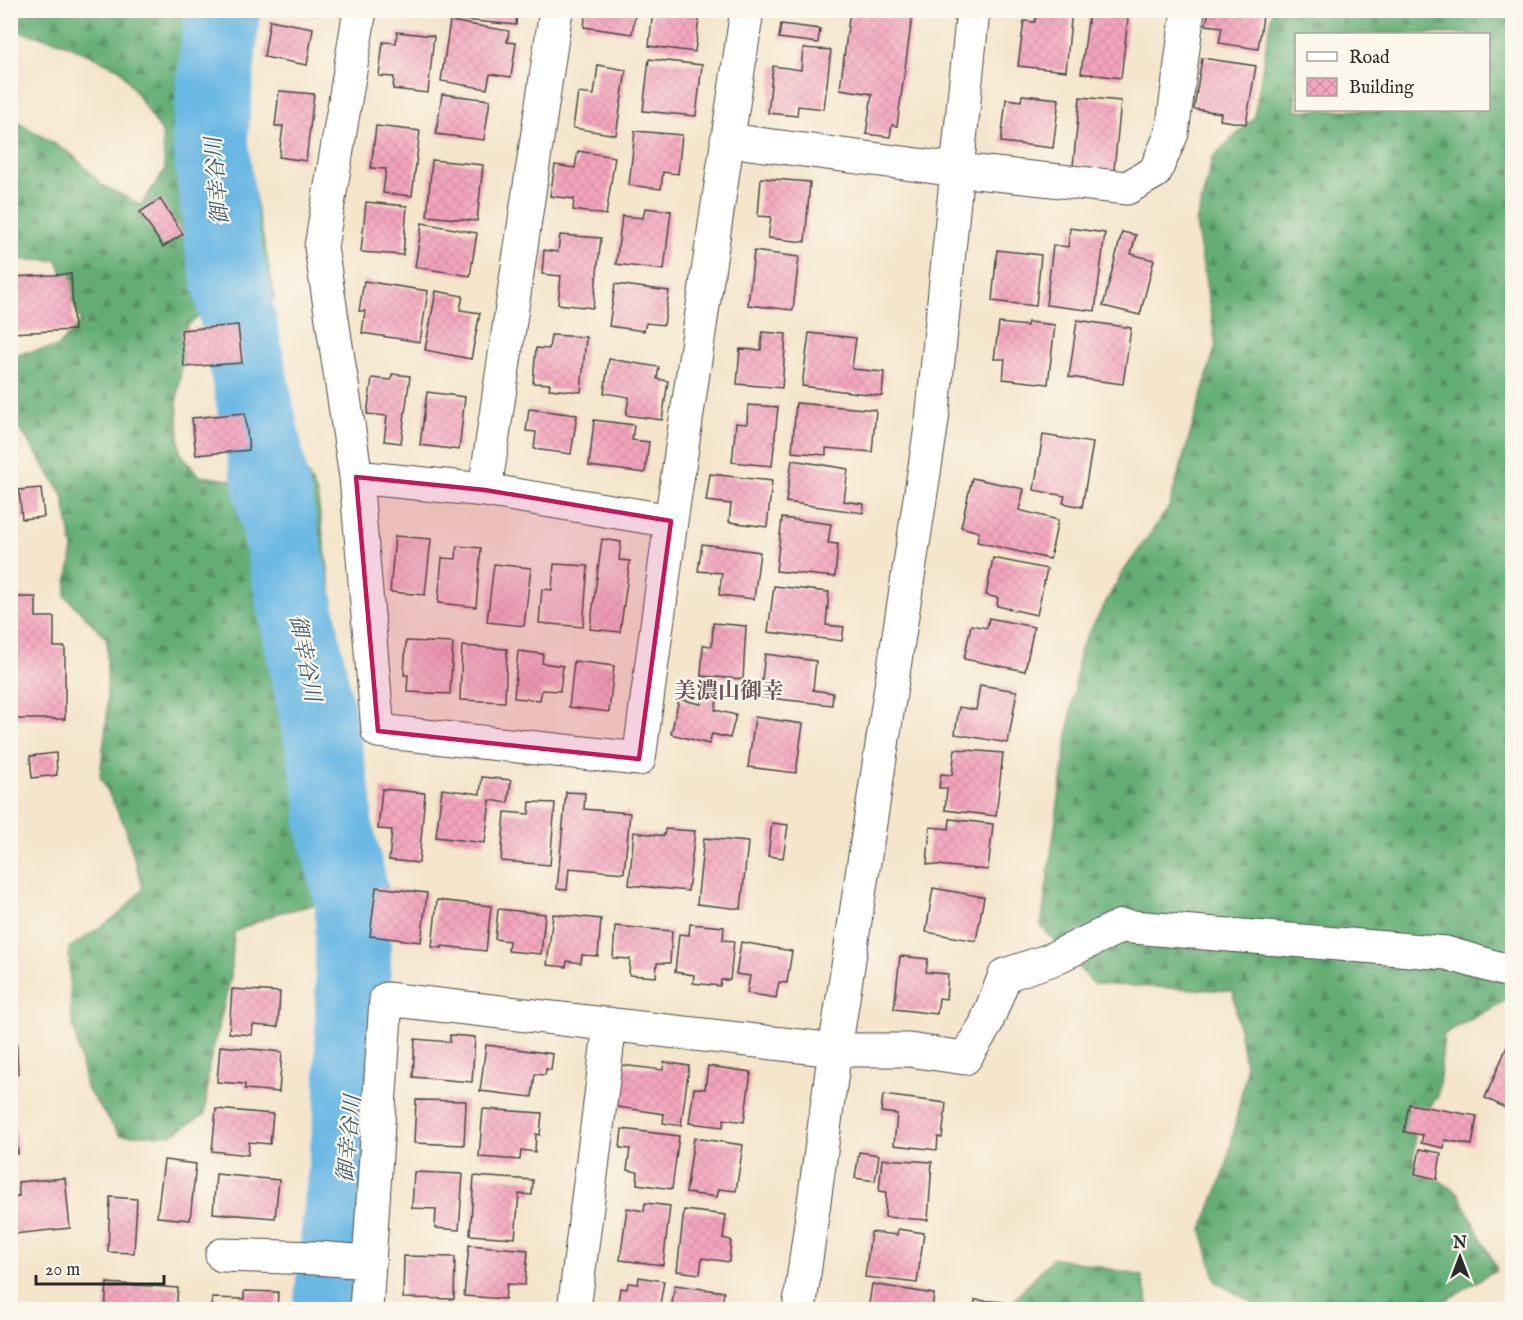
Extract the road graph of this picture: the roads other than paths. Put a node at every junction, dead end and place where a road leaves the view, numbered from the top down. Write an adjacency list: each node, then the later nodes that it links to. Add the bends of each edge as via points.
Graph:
1 (360, 10): 8 (street, via 321,247)
2 (556, 10): 9 (street)
3 (747, 10): 6 (street)
4 (973, 10): 7 (street)
5 (1188, 10): 7 (street, via 1172,133 1155,172 1127,188)
6 (727, 140): 7 (street); 10 (street)
7 (957, 170): 13 (street, via 932,421)
8 (356, 477): 9 (street); 10 (street, via 378,731 639,759)
9 (485, 490): 10 (street)
10 (671, 521)
11 (1512, 972): 13 (street, via 1446,953 1121,926 1050,960 1005,975 985,1026 965,1058 909,1050)
12 (610, 1024): 13 (street); 15 (street, via 386,999); 17 (street)
13 (835, 1050): 18 (street)
14 (222, 1255): 15 (street)
15 (363, 1261): 16 (street)
16 (366, 1310)
17 (574, 1310)
18 (800, 1310)

